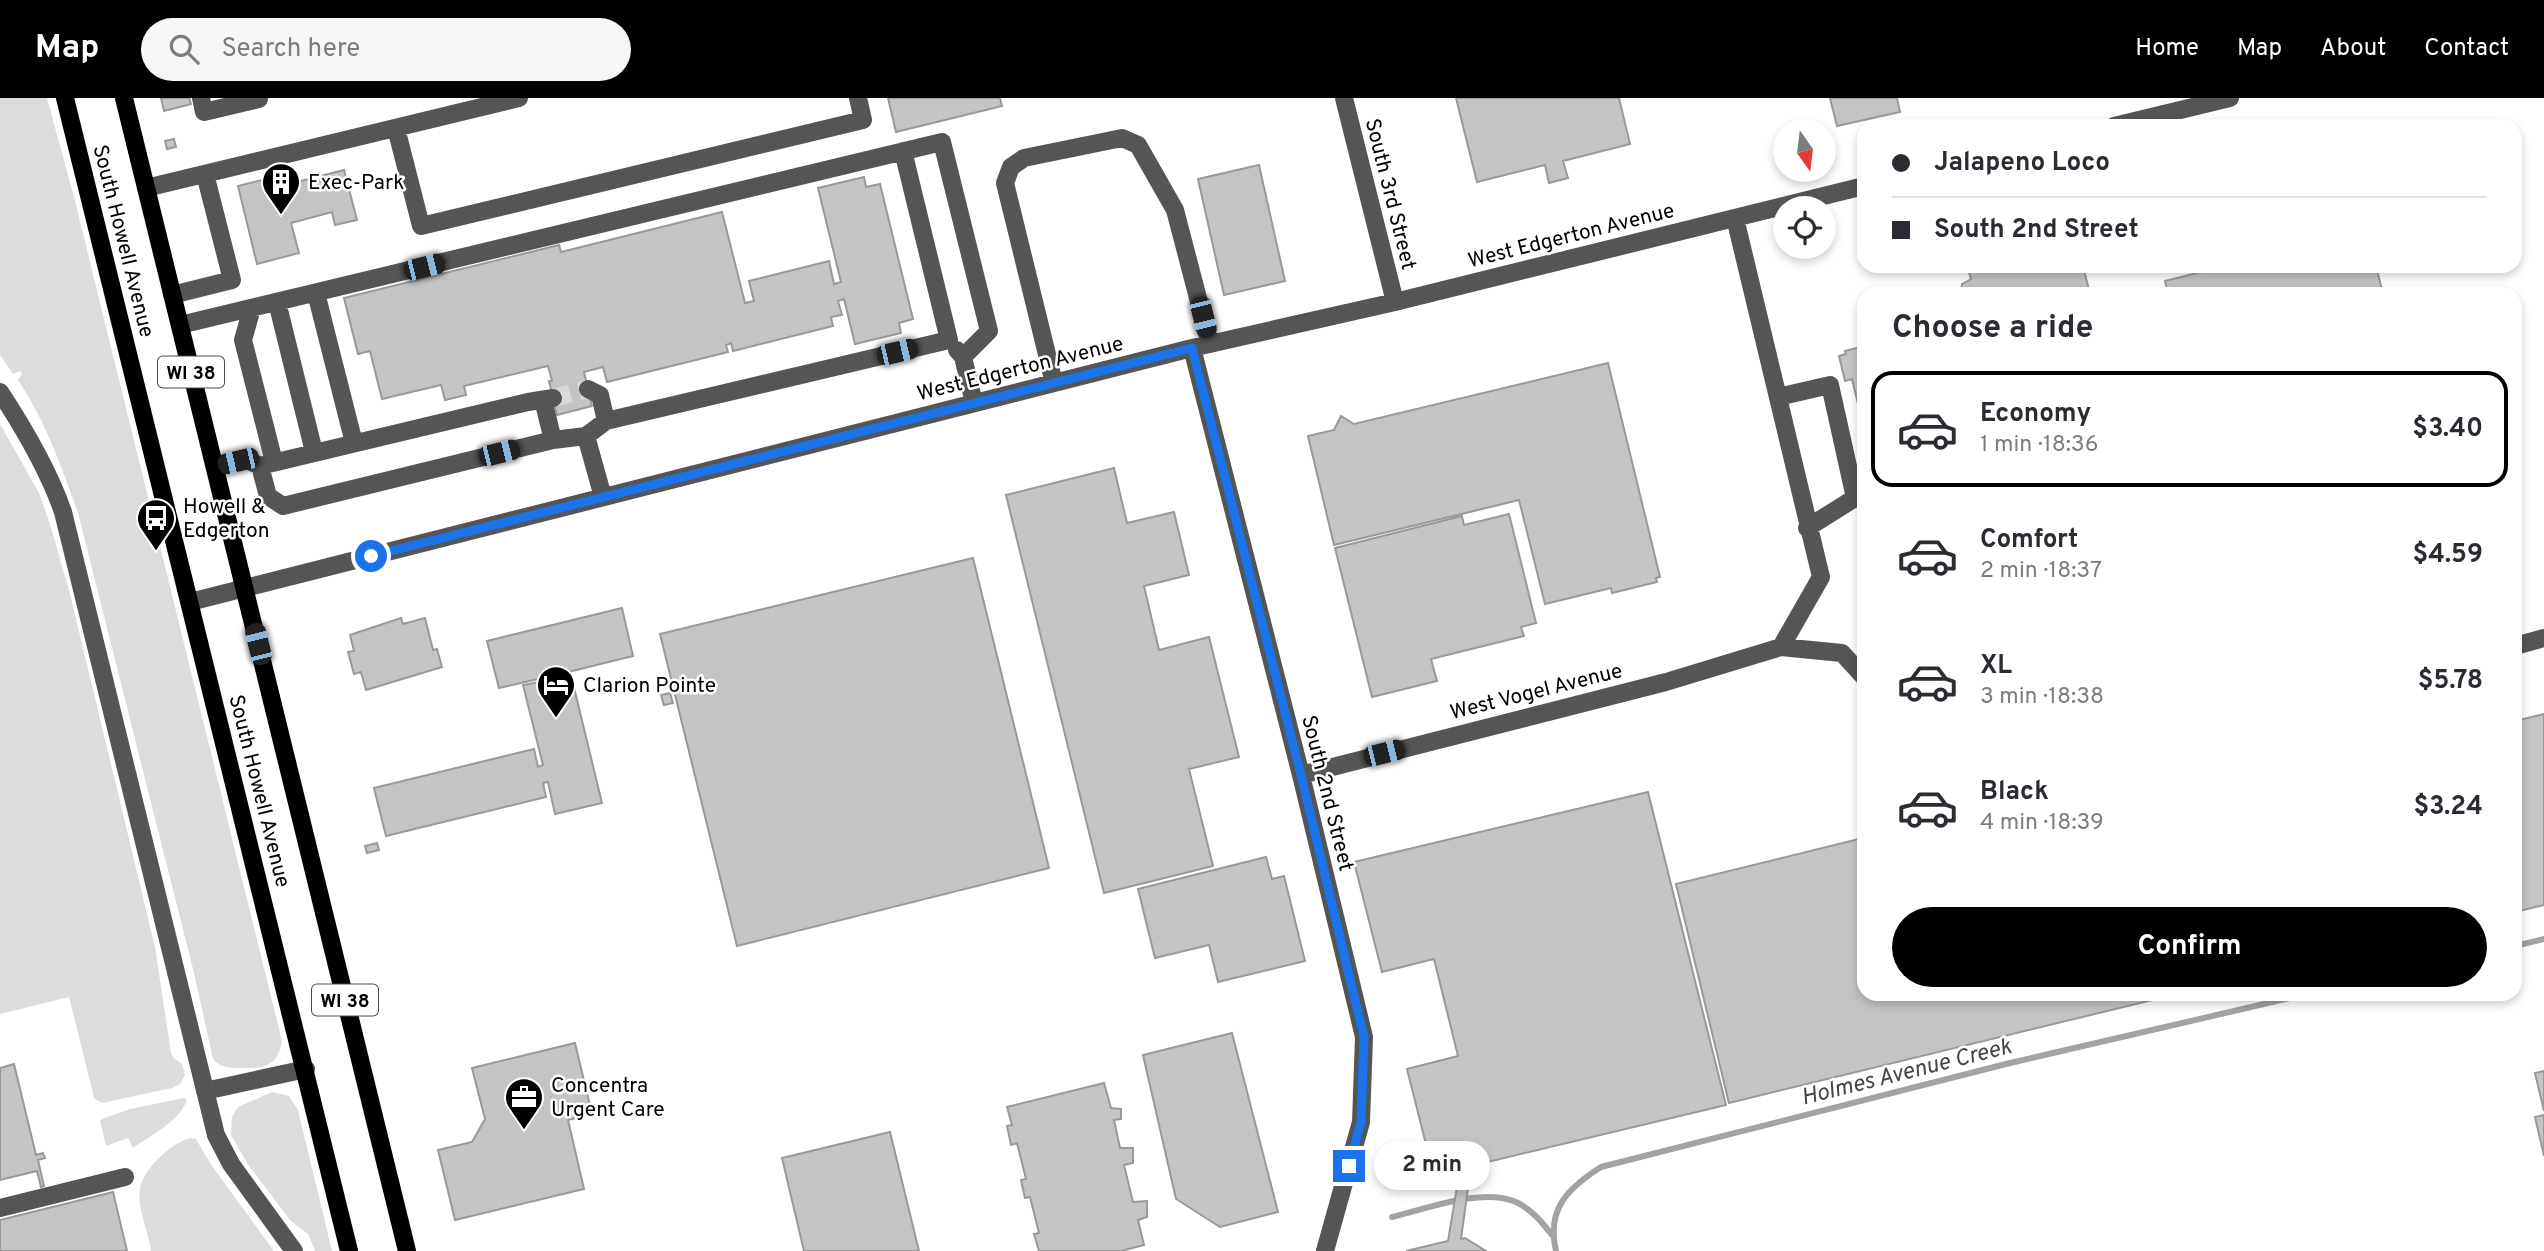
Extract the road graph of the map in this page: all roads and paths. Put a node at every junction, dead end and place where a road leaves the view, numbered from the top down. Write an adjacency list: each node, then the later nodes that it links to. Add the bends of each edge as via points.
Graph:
1 (65, 98): 40 (main road, South Howell Avenue / WI 38)
2 (124, 98): 13 (main road, South Howell Avenue / WI 38)
3 (201, 98): 8 (street, via 204,112)
4 (519, 98): 10 (street)
5 (858, 98): 10 (street, via 863,120 421,226)
6 (1344, 98): 19 (street, South 3rd Street)
7 (2230, 98): 9 (street)
8 (258, 99)
9 (2143, 119)
10 (396, 128): 12 (street)
11 (903, 151): 16 (street); 22 (street); 24 (street, via 942,142 989,331)
12 (205, 174): 13 (street); 17 (street, via 232,280)
13 (146, 188): 17 (main road, South Howell Avenue / WI 38)
14 (1857, 188): 15 (street, West Edgerton Avenue)
15 (1735, 218): 19 (street, West Edgerton Avenue); 28 (street)
16 (316, 293): 18 (street); 33 (street)
17 (172, 295): 21 (main road, South Howell Avenue / WI 38)
18 (277, 302): 20 (street); 34 (street)
19 (1395, 302): 23 (street, West Edgerton Avenue)
20 (252, 308): 21 (street); 35 (street, via 243,340)
21 (180, 325): 36 (main road, South Howell Avenue / WI 38)
22 (949, 340): 24 (street); 30 (street)
23 (1201, 346): 25 (street, West Edgerton Avenue); 25 (street, South 2nd Street, via 1175,210 1138,145 1122,138 1024,158 1011,167 1005,183); 45 (street, South 2nd Street)
24 (963, 358): 29 (street)
25 (1054, 383): 29 (street, West Edgerton Avenue)
26 (588, 389): 30 (street, via 600,395)
27 (0, 392): 47 (street, via 40,460 63,512)
28 (1778, 397): 38 (street); 38 (street, via 1830,385 1855,498)
29 (974, 403): 37 (street, West Edgerton Avenue)
30 (606, 421): 31 (street)
31 (586, 436): 32 (street); 37 (street)
32 (553, 440): 33 (street, via 548,399); 35 (street, via 283,506 268,496)
33 (354, 443): 34 (street)
34 (314, 452): 35 (street)
35 (267, 464): 36 (street, via 245,459)
36 (215, 466): 39 (main road, South Howell Avenue / WI 38)
37 (603, 497): 39 (street, West Edgerton Avenue)
38 (1807, 528): 43 (street, via 1821,577)
39 (244, 588): 40 (street, West Edgerton Avenue); 52 (main road, South Howell Avenue / WI 38)
40 (190, 602): 46 (main road, South Howell Avenue / WI 38)
41 (2544, 638): 42 (street)
42 (2522, 644)
43 (1781, 647): 44 (street, via 1842,653); 45 (street, West Vogel Avenue, via 1666,682)
44 (1857, 669)
45 (1301, 775): 53 (street, South 2nd Street, via 1364,1037 1361,1122)
46 (306, 1069): 47 (street); 51 (main road, South Howell Avenue / WI 38)
47 (205, 1091): 50 (street, via 224,1153)
48 (125, 1177): 49 (street)
49 (0, 1208)
50 (294, 1251)
51 (349, 1251)
52 (407, 1251)
53 (1325, 1251)

